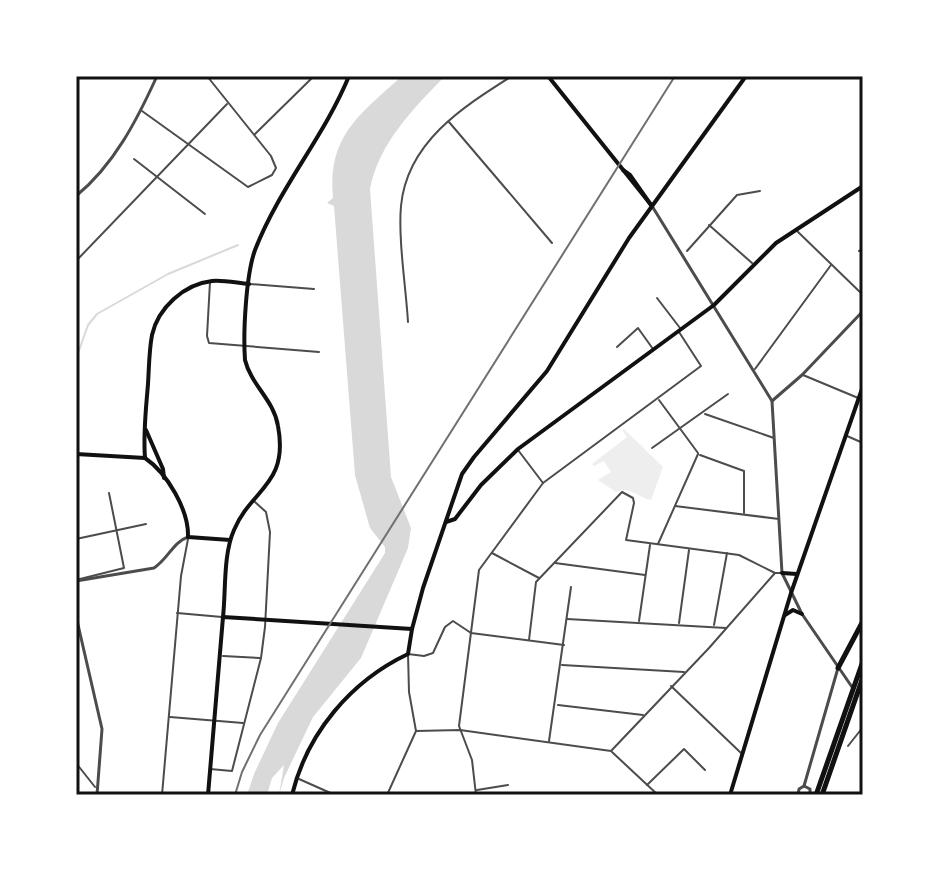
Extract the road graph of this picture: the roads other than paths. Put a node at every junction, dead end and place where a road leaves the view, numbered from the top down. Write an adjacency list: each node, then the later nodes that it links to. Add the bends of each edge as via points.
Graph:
1 (157, 76): 9 (street)
2 (207, 76): 8 (street)
3 (314, 76): 11 (street)
4 (349, 76): 28 (main road, via 260,239)
5 (512, 76): 10 (street)
6 (548, 76): 18 (main road)
7 (746, 76): 18 (main road)
8 (227, 103): 11 (street); 12 (street)
9 (141, 110): 12 (street); 17 (street, via 103,171)
10 (448, 120): 22 (street); 34 (street, via 417,158 401,204)
11 (255, 135): 12 (street, via 275,161 274,173 248,187)
12 (188, 144): 14 (street)
13 (134, 159): 14 (street)
14 (157, 176): 19 (street); 24 (street)
15 (863, 186): 21 (main road)
16 (760, 191): 20 (street, via 737,195)
17 (76, 196)
18 (652, 206): 32 (street); 64 (main road, via 547,371 462,474)
19 (205, 214)
20 (709, 224): 23 (street); 25 (street)
21 (795, 229): 25 (main road); 26 (street)
22 (552, 243)
23 (687, 251)
24 (76, 261)
25 (753, 264): 32 (main road)
26 (831, 265): 30 (street); 40 (street)
27 (211, 281): 28 (main road); 36 (street, via 207,340); 48 (main road, via 178,295 158,319 150,349)
28 (249, 284): 29 (street); 36 (main road)
29 (314, 289)
30 (863, 295)
31 (657, 298): 35 (street)
32 (714, 305): 35 (main road); 40 (street)
33 (863, 311): 41 (street)
34 (408, 322)
35 (680, 330): 38 (main road); 44 (street, via 701,366)
36 (244, 347): 39 (street); 62 (main road, via 249,371 273,408 279,429 274,476)
37 (617, 347): 38 (street, via 638,328)
38 (653, 350): 55 (main road)
39 (319, 352)
40 (755, 369): 46 (street)
41 (802, 375): 45 (street); 46 (street)
42 (863, 386): 45 (main road)
43 (728, 394): 47 (street)
44 (658, 398): 49 (street); 60 (street)
45 (861, 399): 50 (main road)
46 (772, 401): 51 (street)
47 (703, 413): 49 (street); 51 (street)
48 (145, 428): 53 (main road); 58 (main road)
49 (681, 429): 54 (street); 57 (street)
50 (846, 436): 52 (street); 81 (main road)
51 (775, 438): 67 (street)
52 (863, 443)
53 (151, 445): 58 (main road); 59 (main road)
54 (652, 448)
55 (518, 449): 60 (street); 65 (main road)
56 (76, 454): 58 (main road)
57 (698, 454): 63 (street); 66 (street, via 744,471)
58 (145, 458): 59 (main road)
59 (164, 478): 71 (main road, via 185,516)
60 (543, 483): 77 (street)
61 (109, 493): 70 (street)
62 (255, 501): 73 (main road); 92 (street, via 266,512 270,532)
63 (675, 506): 66 (street); 75 (street)
64 (448, 511): 65 (main road); 68 (main road)
65 (460, 511): 68 (main road)
66 (744, 515): 67 (street)
67 (780, 519): 80 (street)
68 (446, 522): 99 (main road)
69 (146, 524): 70 (street)
70 (117, 530): 72 (street); 84 (street, via 124,568)
71 (188, 537): 73 (main road); 84 (street, via 154,568); 87 (street)
72 (76, 539)
73 (230, 540): 89 (main road)
74 (650, 543): 75 (street); 79 (street, via 626,540 634,503 622,492); 82 (street)
75 (658, 544): 76 (street)
76 (689, 548): 78 (street); 96 (street)
77 (491, 553): 83 (street); 100 (street, via 478,575)
78 (727, 553): 80 (street); 97 (street)
79 (555, 563): 82 (street); 83 (street)
80 (779, 573): 81 (main road); 86 (street); 98 (street)
81 (797, 574): 86 (main road)
82 (645, 575): 95 (street)
83 (540, 578): 101 (street)
84 (76, 580)
85 (571, 587): 93 (street)
86 (791, 593): 88 (street); 90 (main road)
87 (177, 613): 89 (street); 116 (street)
88 (802, 614): 90 (main road, via 793,610); 108 (street)
89 (223, 617): 92 (main road); 104 (main road)
90 (783, 617): 125 (main road)
91 (76, 619): 133 (street, via 103,739)
92 (264, 619): 99 (main road); 105 (street)
93 (567, 619): 95 (street); 102 (street)
94 (863, 621): 108 (highway)
95 (639, 622): 96 (street)
96 (679, 624): 97 (street)
97 (714, 626): 98 (street)
98 (728, 628): 109 (street)
99 (412, 629): 103 (main road)
100 (471, 633): 101 (street); 103 (street, via 450,621 434,652); 120 (street)
101 (529, 640): 102 (street)
102 (564, 645): 107 (street)
103 (408, 654): 121 (street); 129 (main road, via 362,683 336,709)
104 (220, 656): 105 (street); 117 (main road)
105 (261, 658): 118 (street)
106 (863, 661): 111 (highway)
107 (561, 664): 109 (street); 114 (street)
108 (838, 668): 113 (street); 132 (street)
109 (684, 672): 112 (street)
110 (863, 677): 111 (highway)
111 (857, 684): 113 (highway)
112 (671, 686): 115 (street); 125 (street)
113 (857, 696): 146 (highway)
114 (555, 704): 115 (street); 122 (street)
115 (644, 716): 124 (street)
116 (169, 717): 117 (street); 136 (street)
117 (215, 721): 118 (street); 127 (main road)
118 (244, 723): 127 (street, via 232,771)
119 (863, 727): 123 (street)
120 (460, 730): 121 (street); 122 (street); 134 (street)
121 (416, 731): 140 (street)
122 (549, 741): 124 (street)
123 (848, 746)
124 (611, 751): 131 (street)
125 (742, 754): 143 (main road)
126 (76, 763): 133 (street)
127 (210, 769): 137 (main road)
128 (705, 770): 131 (street, via 684,749)
129 (297, 778): 138 (main road); 139 (street)
130 (508, 785): 134 (street)
131 (647, 785): 142 (street)
132 (804, 786): 144 (street); 145 (street)
133 (98, 789): 135 (street)
134 (476, 790): 141 (street)
135 (96, 795)
136 (162, 795)
137 (208, 795)
138 (292, 795)
139 (335, 795)
140 (387, 795)
141 (476, 795)
142 (658, 795)
143 (730, 795)
144 (798, 795)
145 (810, 795)
146 (819, 795)

